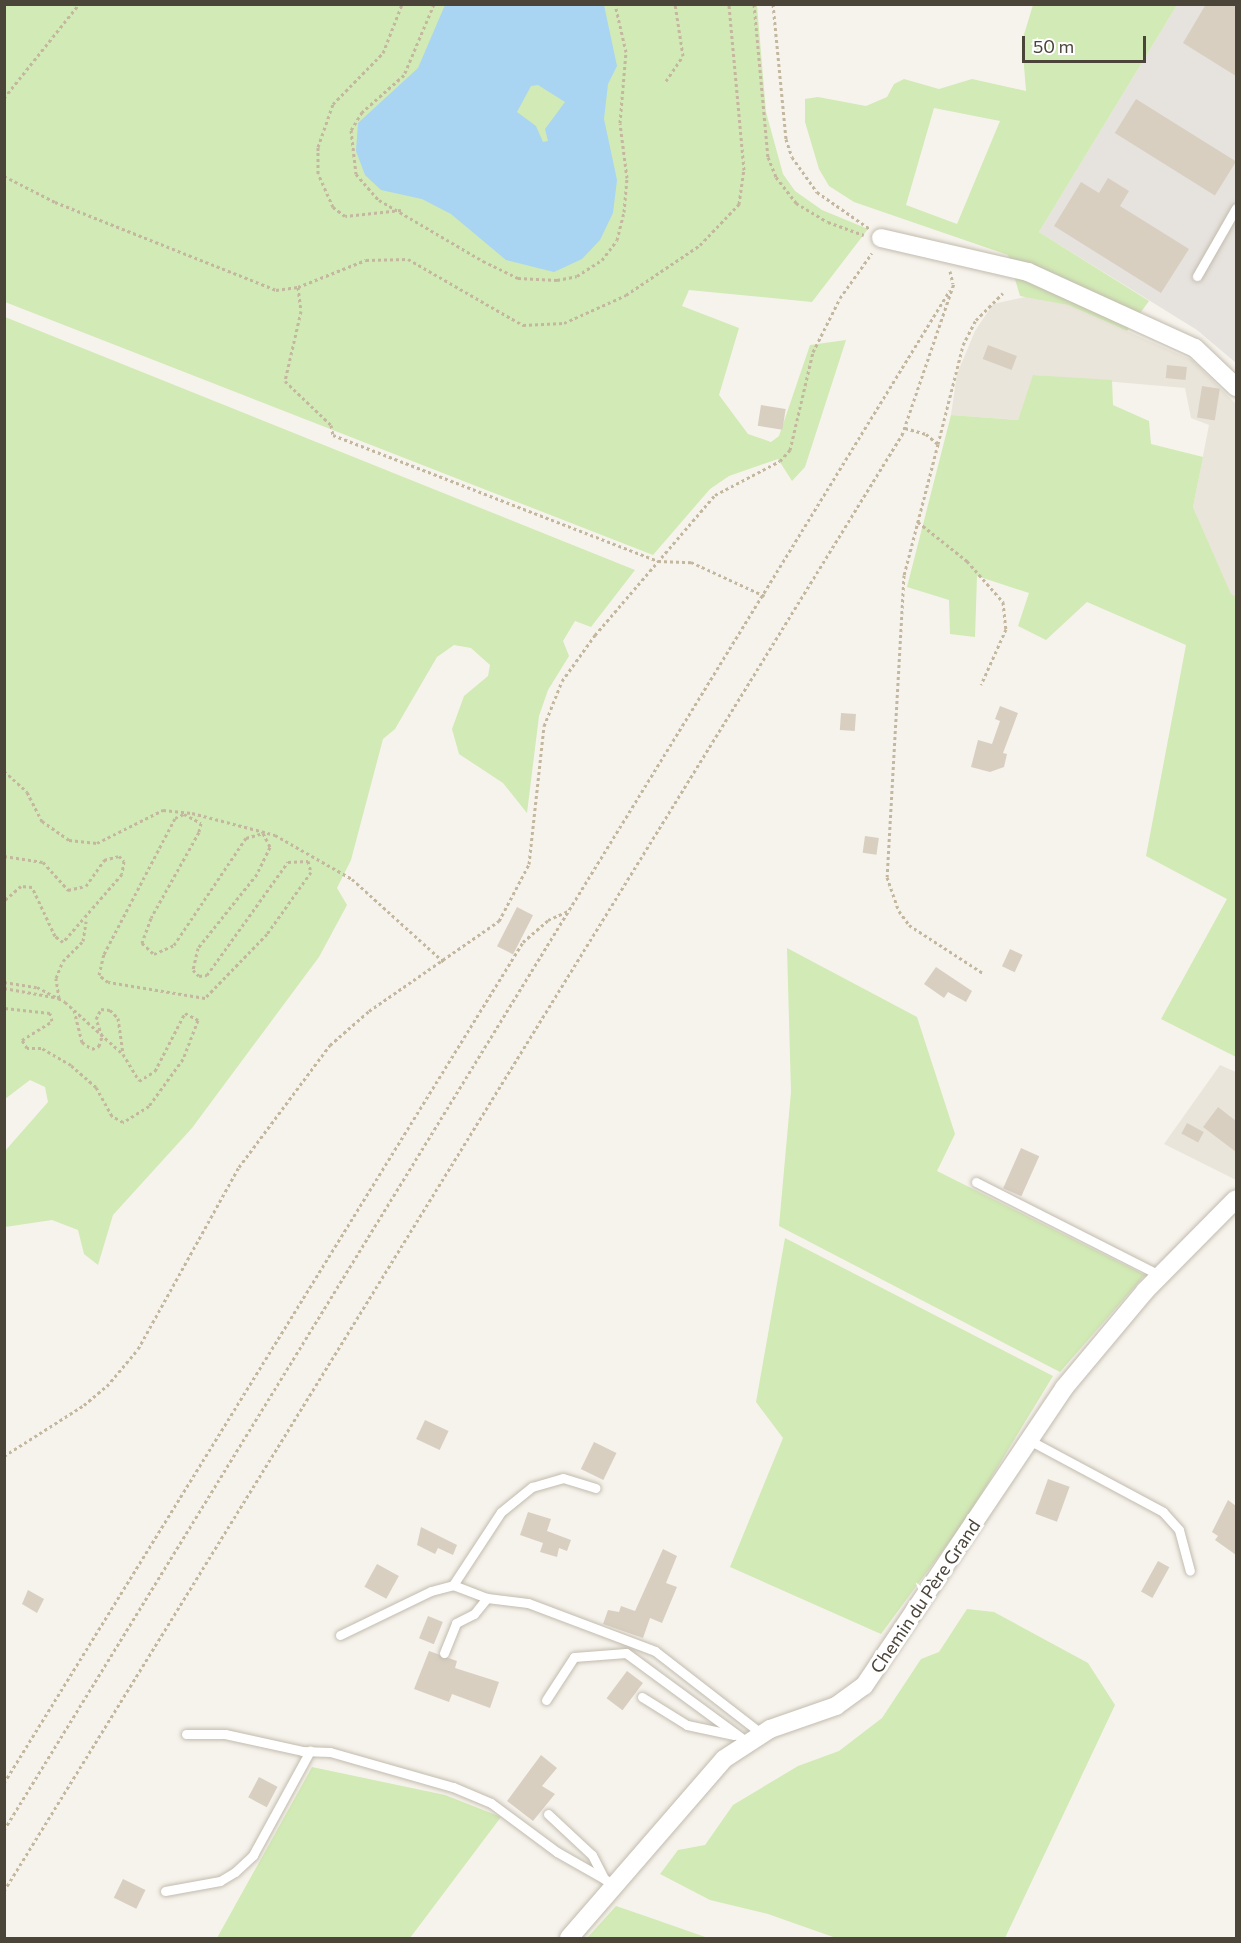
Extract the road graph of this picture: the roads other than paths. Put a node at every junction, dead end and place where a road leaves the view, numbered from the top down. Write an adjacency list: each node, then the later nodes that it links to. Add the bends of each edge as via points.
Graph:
1 (1236, 208): 3 (lane)
2 (881, 238): 4 (street, via 1028,272 1195,348)
3 (1197, 276)
4 (1236, 387)
5 (976, 1182): 7 (lane)
6 (1236, 1199): 7 (street, Chemin du Père Grand)
7 (1159, 1275): 8 (street, Chemin du Père Grand, via 1101,1341)
8 (1029, 1440): 10 (lane, via 1163,1512 1179,1530); 18 (street, Chemin du Père Grand, via 864,1686 836,1706)
9 (596, 1488): 11 (lane, via 563,1478 532,1487 501,1512)
10 (1190, 1571)
11 (453, 1585): 12 (lane); 13 (lane, via 431,1591)
12 (487, 1598): 14 (lane, via 474,1614 456,1623); 18 (lane, via 528,1603 655,1651)
13 (340, 1635)
14 (444, 1653)
15 (642, 1697): 18 (lane, via 687,1725)
16 (546, 1700): 18 (lane, via 574,1656 626,1653)
17 (186, 1734): 19 (lane, via 225,1734)
18 (748, 1737): 21 (street, Chemin du Père Grand)
19 (310, 1752): 21 (lane, via 387,1765 491,1803 556,1852); 22 (lane, via 247,1861 220,1881)
20 (548, 1814): 21 (lane, via 592,1855)
21 (609, 1882): 23 (street, Chemin du Père Grand)
22 (165, 1891)
23 (568, 1938)

